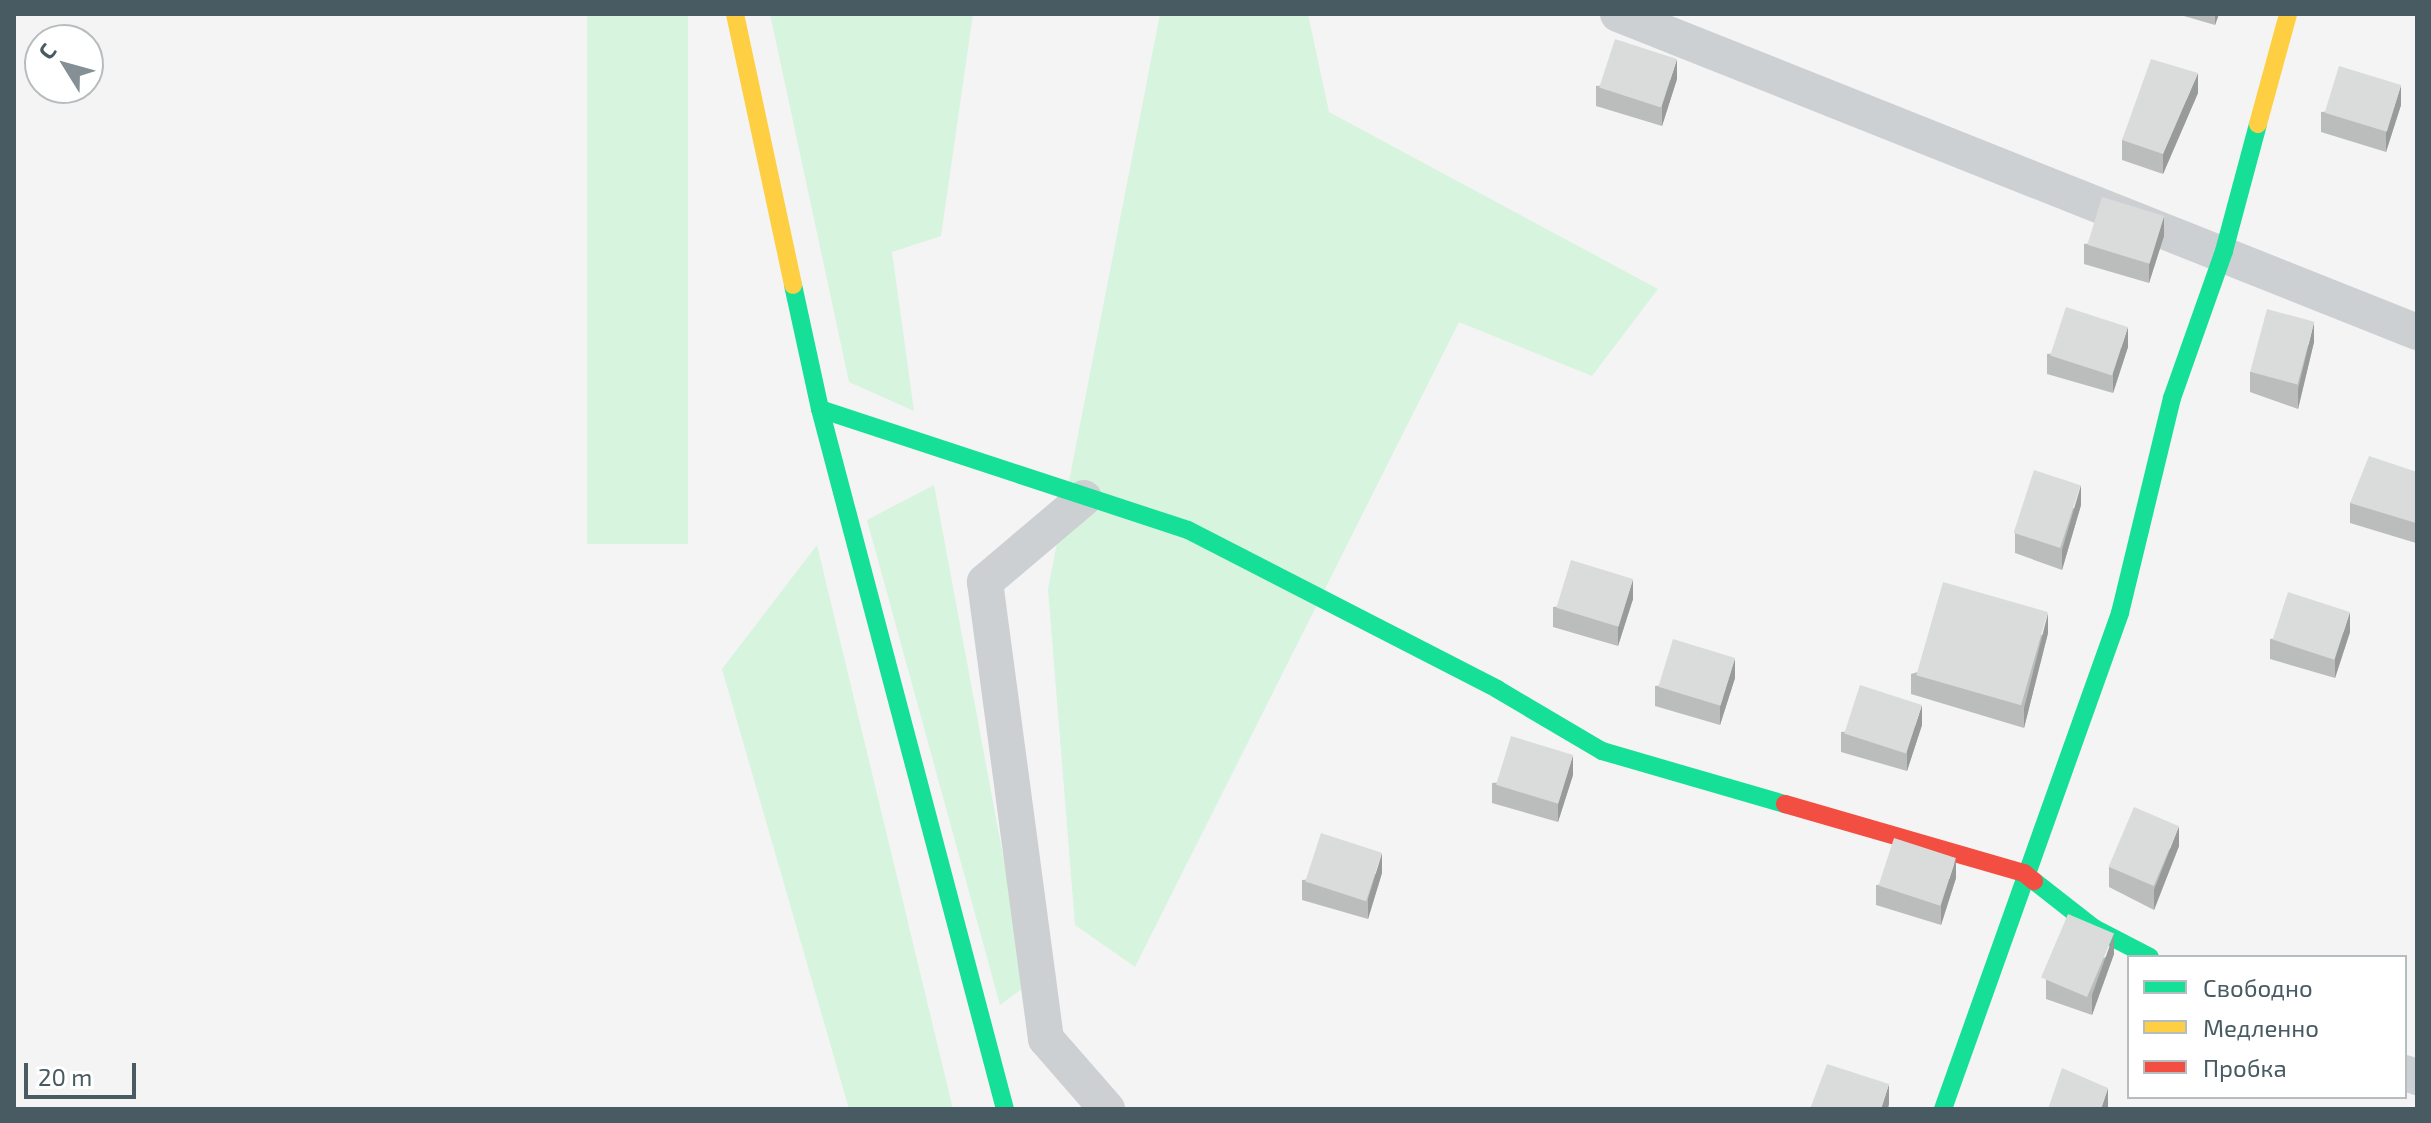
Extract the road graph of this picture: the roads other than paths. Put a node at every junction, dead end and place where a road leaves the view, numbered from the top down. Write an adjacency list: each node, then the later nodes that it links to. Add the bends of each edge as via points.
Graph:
1 (735, 14): 6 (street)
2 (1618, 14): 4 (street)
3 (2288, 14): 4 (street)
4 (2224, 251): 5 (street); 8 (street, via 2172,398 2120,613)
5 (2417, 332)
6 (820, 409): 7 (street); 10 (street)
7 (1084, 498): 8 (street, via 1188,530 1497,689 1602,751); 11 (street, via 985,582 1046,1039)
8 (2024, 873): 9 (street, via 2094,928); 12 (street)
9 (2146, 955)
10 (1005, 1109)
11 (1107, 1109)
12 (1943, 1109)

